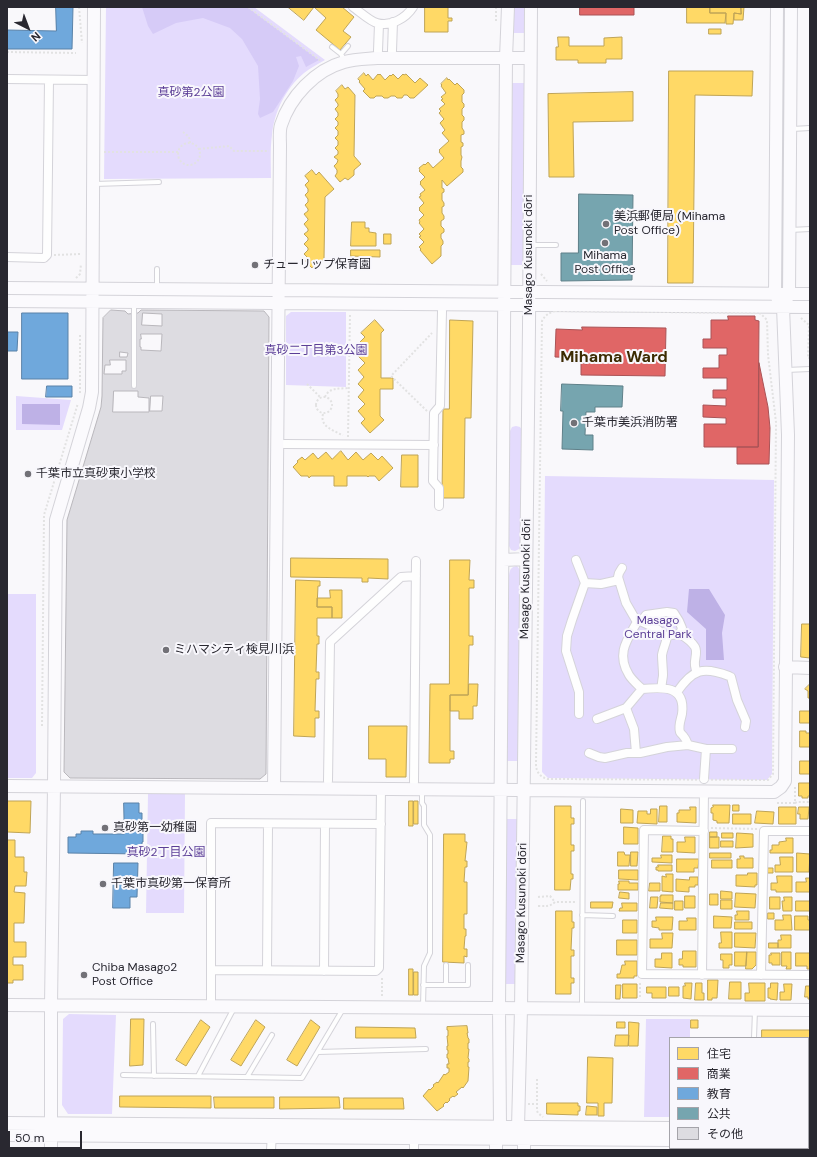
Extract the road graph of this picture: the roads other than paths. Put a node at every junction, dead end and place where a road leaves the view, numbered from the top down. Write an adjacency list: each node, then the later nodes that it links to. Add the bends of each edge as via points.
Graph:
1 (94, 7): 19 (street)
2 (353, 7): 9 (street)
3 (413, 7): 8 (street, via 398,21)
4 (508, 7): 15 (street, Masago Kusunoki dōri)
5 (531, 7): 16 (street, Masago Kusunoki dōri)
6 (777, 7): 36 (street)
7 (791, 7): 21 (street)
8 (393, 22): 9 (street); 13 (street)
9 (379, 24): 12 (street)
10 (348, 46): 14 (lane)
11 (332, 47): 14 (lane)
12 (378, 51)
13 (392, 51)
14 (343, 58): 15 (street); 33 (street, via 315,77 300,92 288,109 281,126)
15 (506, 58): 16 (street); 34 (street, Masago Kusunoki dōri)
16 (530, 58): 27 (street, Masago Kusunoki dōri)
17 (7, 79): 18 (street)
18 (49, 80): 19 (street); 28 (street, via 47,255 44,258)
19 (94, 80): 23 (street)
20 (810, 128): 21 (lane)
21 (790, 129): 25 (street)
22 (159, 182): 23 (lane)
23 (93, 184): 31 (street)
24 (810, 229): 25 (lane)
25 (790, 230): 37 (street)
26 (556, 245): 27 (lane)
27 (528, 246): 35 (street, Masago Kusunoki dōri)
28 (7, 257)
29 (157, 269): 32 (lane)
30 (7, 288): 31 (street)
31 (92, 288): 32 (street); 40 (street)
32 (157, 289): 33 (street)
33 (278, 290): 34 (street); 42 (street)
34 (505, 292): 35 (street); 43 (street, Masago Kusunoki dōri)
35 (528, 292): 36 (street); 44 (street, Masago Kusunoki dōri)
36 (775, 294): 37 (street); 45 (street)
37 (789, 294): 38 (street); 45 (street)
38 (810, 294)
39 (7, 301): 40 (street)
40 (92, 302): 41 (street); 84 (street, via 92,392 56,520)
41 (134, 302): 42 (street); 50 (lane)
42 (278, 303): 43 (street); 85 (street)
43 (505, 305): 44 (street); 55 (street, Masago Kusunoki dōri)
44 (529, 305): 45 (street); 54 (street, Masago Kusunoki dōri)
45 (783, 307): 46 (street); 49 (street)
46 (810, 307)
47 (442, 311): 52 (street, via 440,406 434,413)
48 (810, 369): 49 (lane)
49 (785, 370): 65 (street, via 788,435)
50 (134, 386)
51 (284, 444): 52 (street)
52 (434, 445): 53 (street, via 433,481 439,488)
53 (439, 506)
54 (526, 559): 55 (street); 88 (street, Masago Kusunoki dōri)
55 (503, 560): 87 (street, Masago Kusunoki dōri)
56 (576, 560): 61 (street)
57 (416, 561): 59 (street)
58 (622, 568): 60 (street)
59 (416, 576): 80 (street, via 401,577 330,642); 81 (street)
60 (619, 580): 61 (street); 62 (street, via 626,603)
61 (585, 584): 72 (street, via 570,625 566,651 578,692)
62 (639, 621): 63 (street, via 646,615 674,613 682,628); 64 (street); 69 (street, via 622,655 629,675)
63 (680, 634): 64 (street); 67 (street, via 695,647 694,664)
64 (667, 637): 68 (street, via 662,656)
65 (785, 667): 66 (street); 82 (street, via 785,781 782,787 774,792)
66 (810, 668)
67 (697, 672): 70 (street); 74 (street, via 709,670 730,676)
68 (662, 687): 69 (street); 70 (street)
69 (642, 689): 71 (street)
70 (677, 692): 75 (street, via 683,706 680,732)
71 (626, 708): 73 (street); 79 (street, via 634,728)
72 (579, 714)
73 (597, 719)
74 (746, 727)
75 (688, 745): 76 (street); 79 (street)
76 (706, 749): 77 (street); 82 (street)
77 (732, 749)
78 (589, 752): 79 (street, via 604,758)
79 (636, 753)
80 (328, 781)
81 (418, 785): 86 (street); 87 (street); 105 (lane, via 424,806 424,825 430,838 430,952 424,966)
82 (704, 785): 88 (street); 93 (street)
83 (7, 786): 84 (street)
84 (54, 786): 85 (street); 108 (street)
85 (274, 788): 86 (street)
86 (381, 788): 92 (street)
87 (501, 789): 88 (street); 113 (street, Masago Kusunoki dōri)
88 (524, 789): 114 (street, Masago Kusunoki dōri)
89 (583, 801): 95 (lane)
90 (268, 824): 91 (street); 99 (street, via 211,823); 100 (street)
91 (325, 824): 92 (street); 101 (street)
92 (381, 824): 101 (street, via 379,968 376,971)
93 (704, 831): 102 (street); 102 (street, via 644,830 642,974)
94 (810, 831): 103 (street, via 764,831)
95 (582, 915): 96 (lane); 115 (lane)
96 (613, 916)
97 (446, 965): 106 (lane)
98 (468, 965): 106 (lane, via 468,985)
99 (211, 970): 100 (street); 109 (street)
100 (267, 970): 101 (street)
101 (324, 971)
102 (702, 974): 103 (street)
103 (761, 975): 104 (street)
104 (810, 975)
105 (423, 985): 106 (lane); 112 (lane)
106 (446, 985)
107 (7, 1005): 108 (street)
108 (51, 1005): 109 (street); 132 (street)
109 (211, 1006): 110 (street)
110 (234, 1007): 111 (street); 125 (lane)
111 (345, 1007): 112 (street); 122 (lane)
112 (423, 1008): 113 (street)
113 (499, 1009): 114 (street); 129 (street, Masago Kusunoki dōri)
114 (521, 1009): 115 (street); 130 (street, Masago Kusunoki dōri)
115 (582, 1009): 116 (street)
116 (755, 1010): 117 (street); 120 (lane)
117 (810, 1010)
118 (153, 1024): 124 (lane)
119 (272, 1035): 126 (lane)
120 (754, 1037)
121 (426, 1049): 122 (lane)
122 (318, 1052): 126 (lane, via 302,1078)
123 (123, 1075): 124 (lane)
124 (154, 1076): 125 (lane)
125 (198, 1076): 126 (lane)
126 (247, 1077)
127 (7, 1122): 132 (street)
128 (272, 1125): 129 (street); 132 (street); 134 (street)
129 (500, 1126): 130 (street); 137 (street, Masago Kusunoki dōri)
130 (518, 1126): 131 (street); 137 (street); 138 (street, Masago Kusunoki dōri)
131 (669, 1128)
132 (51, 1129): 133 (street); 134 (street); 139 (street)
133 (7, 1135)
134 (272, 1137): 136 (street); 140 (street)
135 (669, 1140): 138 (street)
136 (414, 1144): 137 (street)
137 (502, 1144): 138 (street)
138 (524, 1145)
139 (51, 1150)
140 (271, 1150)

